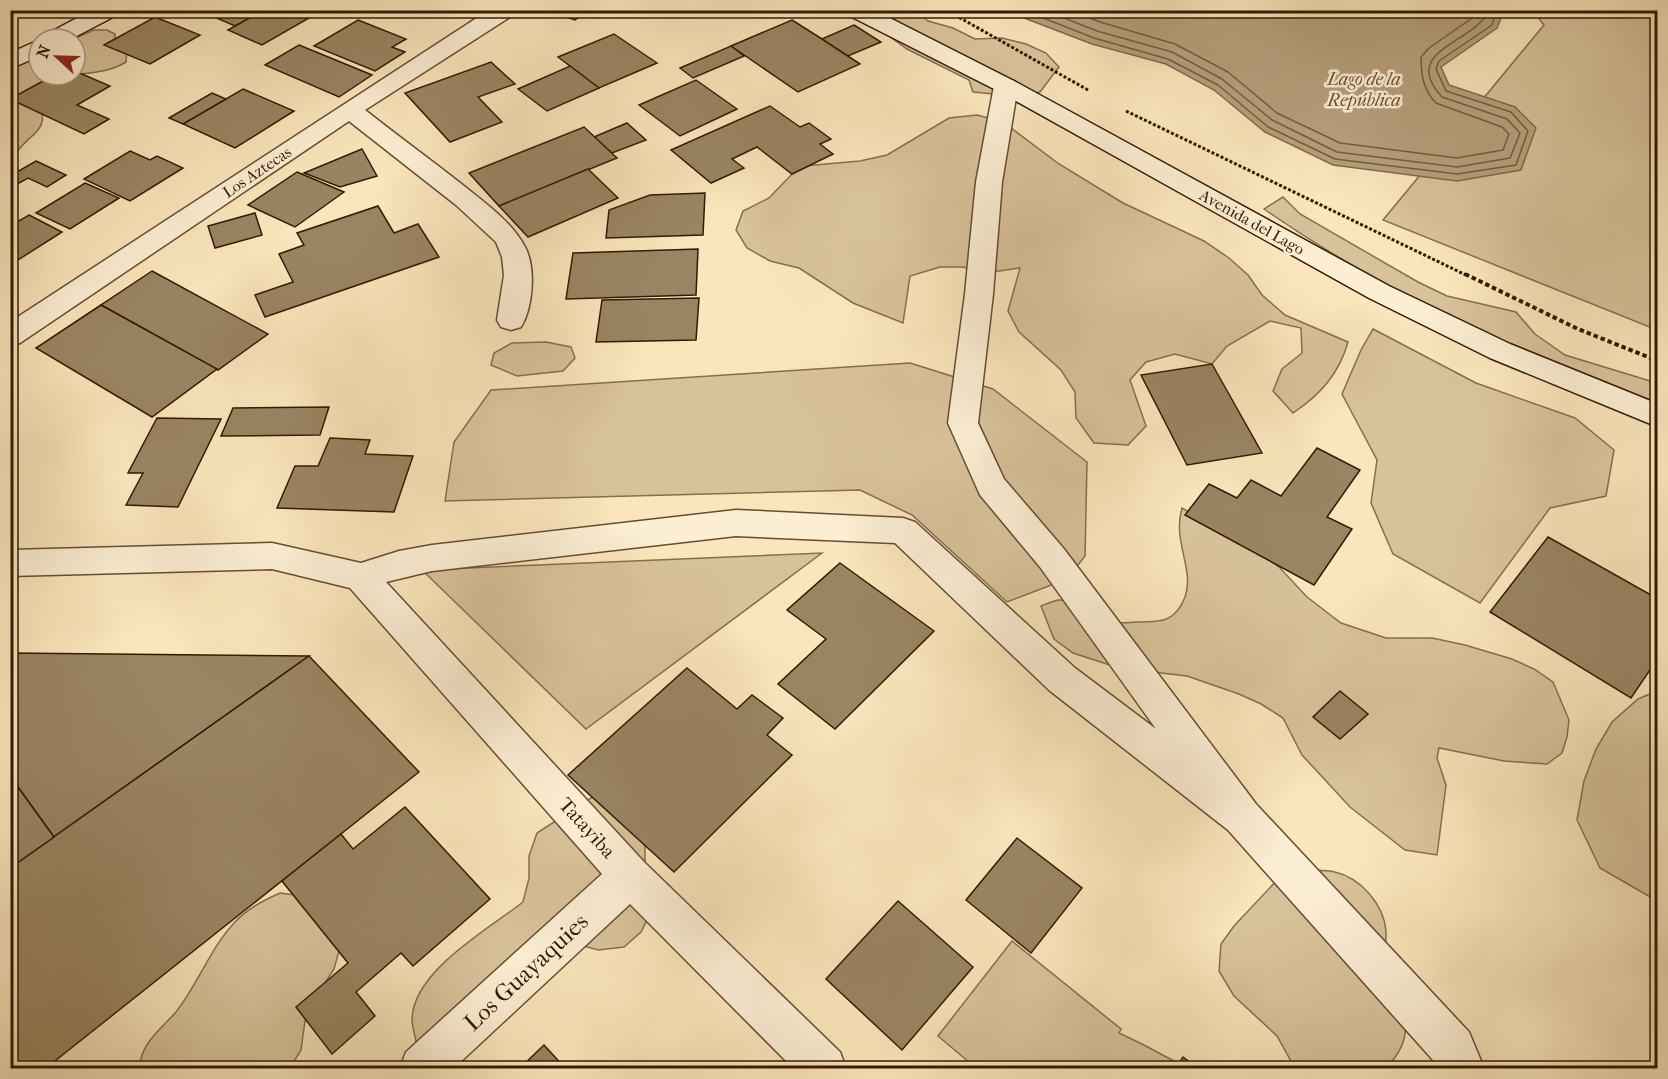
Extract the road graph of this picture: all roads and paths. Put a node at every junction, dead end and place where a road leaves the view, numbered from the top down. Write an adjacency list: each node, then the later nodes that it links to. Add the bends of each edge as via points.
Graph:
1 (16, 10): 7 (street)
2 (109, 10): 9 (street)
3 (505, 10): 15 (street, Los Aztecas)
4 (856, 10): 12 (street, Avenida del Lago)
5 (946, 10): 13 (path)
6 (1646, 10): 8 (path)
7 (10, 13)
8 (1658, 17)
9 (77, 27)
10 (27, 53): 11 (street)
11 (10, 62)
12 (1006, 86): 19 (street, Avenida del Lago, via 1379,292 1500,351); 22 (street, via 989,182 963,423 991,486 1052,558)
13 (1089, 91)
14 (1120, 109): 18 (path, via 1578,329)
15 (350, 110): 16 (street, via 492,223 513,246 518,284); 17 (street, Los Aztecas)
16 (511, 320)
17 (10, 336)
18 (1658, 361)
19 (1658, 416)
20 (10, 563): 21 (street, via 272,556)
21 (361, 577): 22 (street, via 432,558 736,523 903,531 1062,679); 23 (street, Tatayiba)
22 (1242, 817): 26 (street, via 1453,1048)
23 (630, 876): 24 (street, Los Guayaquies); 25 (street, Tatayiba)
24 (422, 1068)
25 (824, 1068)
26 (1462, 1068)

